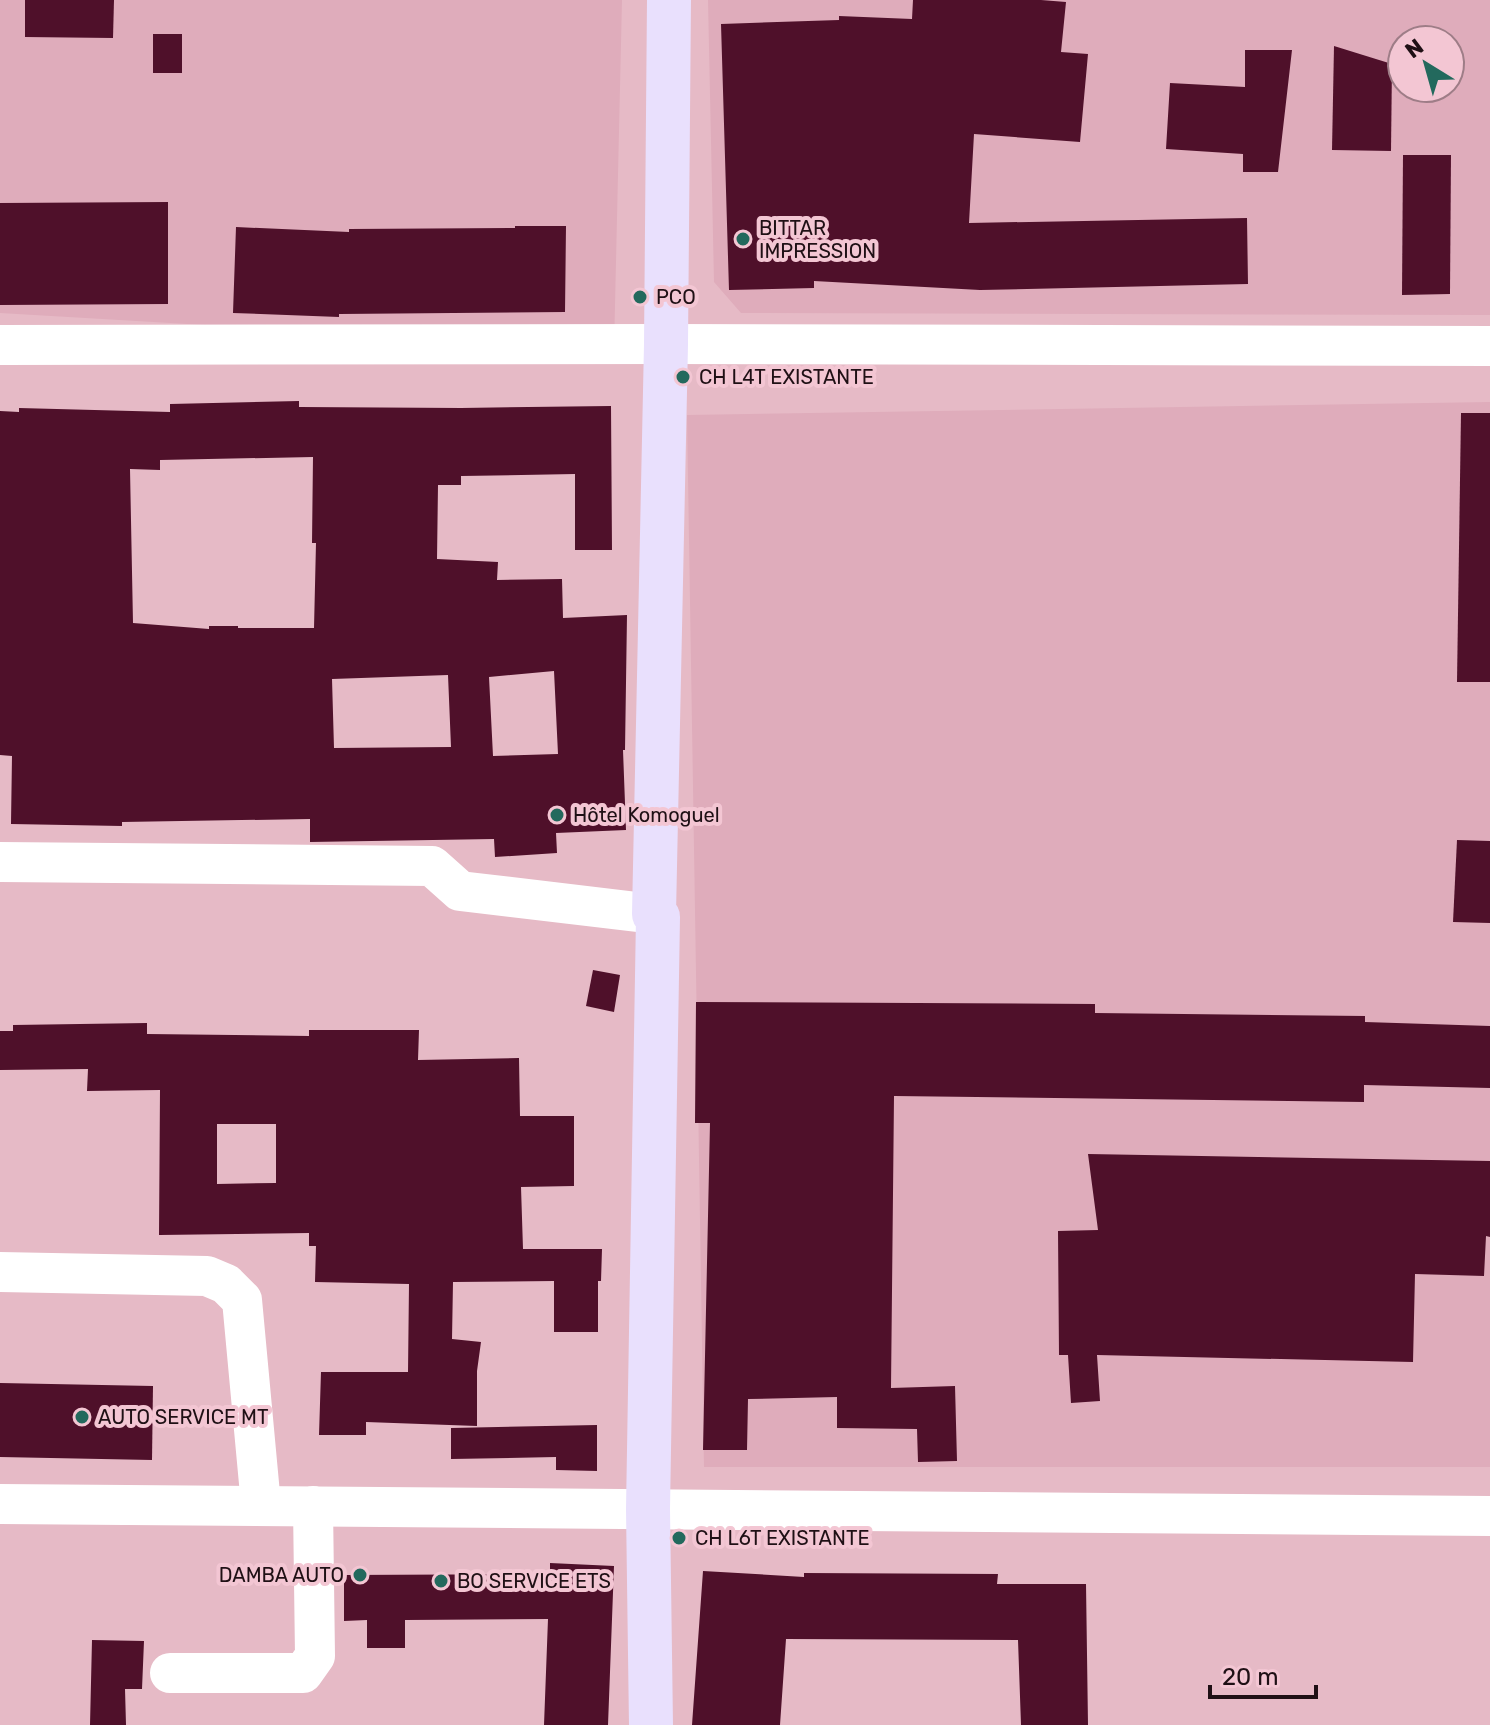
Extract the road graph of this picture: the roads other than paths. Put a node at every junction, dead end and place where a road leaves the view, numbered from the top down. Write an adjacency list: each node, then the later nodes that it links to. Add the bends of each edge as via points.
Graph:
1 (669, 0): 2 (main road)
2 (666, 344): 3 (street); 4 (street); 6 (main road)
3 (0, 345)
4 (1490, 346)
5 (0, 862): 6 (street, via 432,866 460,891)
6 (654, 914): 11 (main road, via 658,917)
7 (0, 1272): 9 (street, via 207,1276 226,1284 242,1300)
8 (0, 1504): 9 (street)
9 (261, 1505): 10 (street)
10 (313, 1506): 11 (street); 13 (street, via 315,1656 303,1673)
11 (648, 1509): 12 (street); 14 (main road)
12 (1490, 1516)
13 (170, 1673)
14 (651, 1725)

